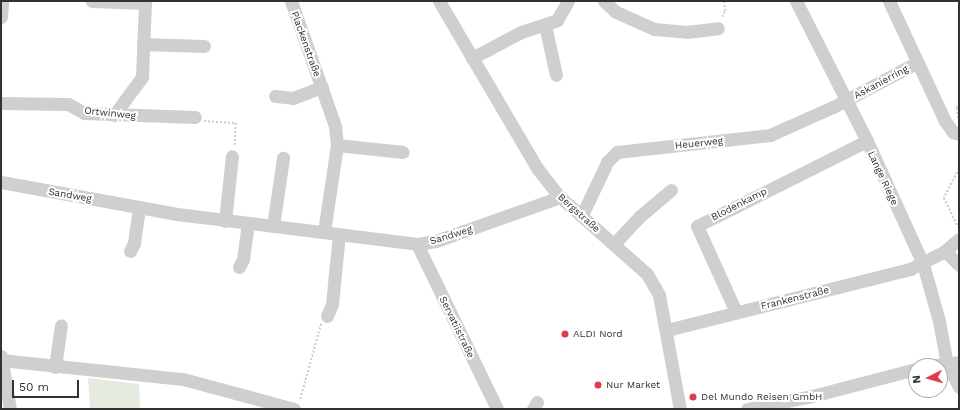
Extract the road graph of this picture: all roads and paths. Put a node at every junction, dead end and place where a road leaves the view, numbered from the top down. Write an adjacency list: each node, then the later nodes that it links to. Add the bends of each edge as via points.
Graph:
1 (2, 1): 11 (street)
2 (92, 1): 10 (street)
3 (291, 1): 19 (street, Plackenstraße)
4 (438, 1): 16 (street, Bergstraße)
5 (568, 1): 12 (street, via 557,20)
6 (604, 1): 13 (street, via 616,12 654,29 687,32)
7 (724, 1): 13 (path, via 725,11)
8 (796, 1): 21 (street, Lange Riege)
9 (889, 1): 17 (street, Askanierring)
10 (145, 2): 14 (street)
11 (1, 17)
12 (545, 25): 16 (street, via 520,32); 18 (street)
13 (717, 28)
14 (143, 44): 15 (street); 23 (street, via 142,77)
15 (204, 46)
16 (472, 58): 34 (street, Bergstraße, via 537,168)
17 (916, 63): 21 (street, Askanierring); 25 (street, Askanierring, via 945,121 953,132)
18 (556, 74)
19 (322, 87): 20 (street, Plackenstraße, via 293,98); 27 (street, Plackenstraße, via 335,126)
20 (276, 96)
21 (846, 100): 26 (street, Lange Riege); 36 (street, Heuerweg, via 770,135 617,152 607,162)
22 (1, 102): 23 (street, Ortwinweg, via 68,104 84,113)
23 (114, 115): 24 (street, Ortwinweg)
24 (195, 117): 29 (path, via 205,121 236,122 235,153)
25 (959, 134)
26 (867, 142): 48 (street, Lange Riege); 51 (street, Blodenkamp, via 697,226)
27 (337, 145): 28 (street); 41 (street, Plackenstraße)
28 (403, 152)
29 (232, 156): 37 (street)
30 (283, 158): 39 (street)
31 (959, 169): 40 (path, via 944,198)
32 (1, 182): 35 (street, Sandweg)
33 (671, 190): 45 (street, via 639,217)
34 (560, 197): 36 (street, Bergstraße); 44 (street, Sandweg, via 436,241)
35 (139, 207): 37 (street, Sandweg); 46 (street, via 134,243)
36 (582, 215): 45 (street, Bergstraße)
37 (225, 221): 38 (street, Sandweg)
38 (248, 223): 39 (street, Sandweg); 50 (street, via 243,259)
39 (273, 226): 41 (street, Sandweg)
40 (959, 228)
41 (324, 232): 42 (street, Sandweg)
42 (338, 234): 44 (street, Sandweg); 52 (street, via 332,304)
43 (959, 239): 47 (street, Frankenstraße)
44 (417, 244): 63 (street, Servatiistraße)
45 (614, 244): 54 (street, Bergstraße, via 647,274 659,295)
46 (130, 251)
47 (945, 251): 48 (street, Frankenstraße); 49 (street)
48 (923, 264): 51 (street, Frankenstraße); 57 (street, Lange Riege)
49 (959, 265)
50 (239, 267)
51 (736, 312): 54 (street, Frankenstraße)
52 (327, 316): 61 (path, via 322,321)
53 (61, 325): 58 (street)
54 (667, 330): 64 (street, Bergstraße)
55 (1, 356): 56 (street)
56 (1, 360): 58 (street); 62 (street)
57 (953, 363): 60 (street, Lange Riege)
58 (55, 367): 61 (street, via 183,379)
59 (908, 371): 65 (street, via 812,396)
60 (959, 387)
61 (290, 406)
62 (10, 409)
63 (497, 409)
64 (680, 409)
65 (748, 409)

